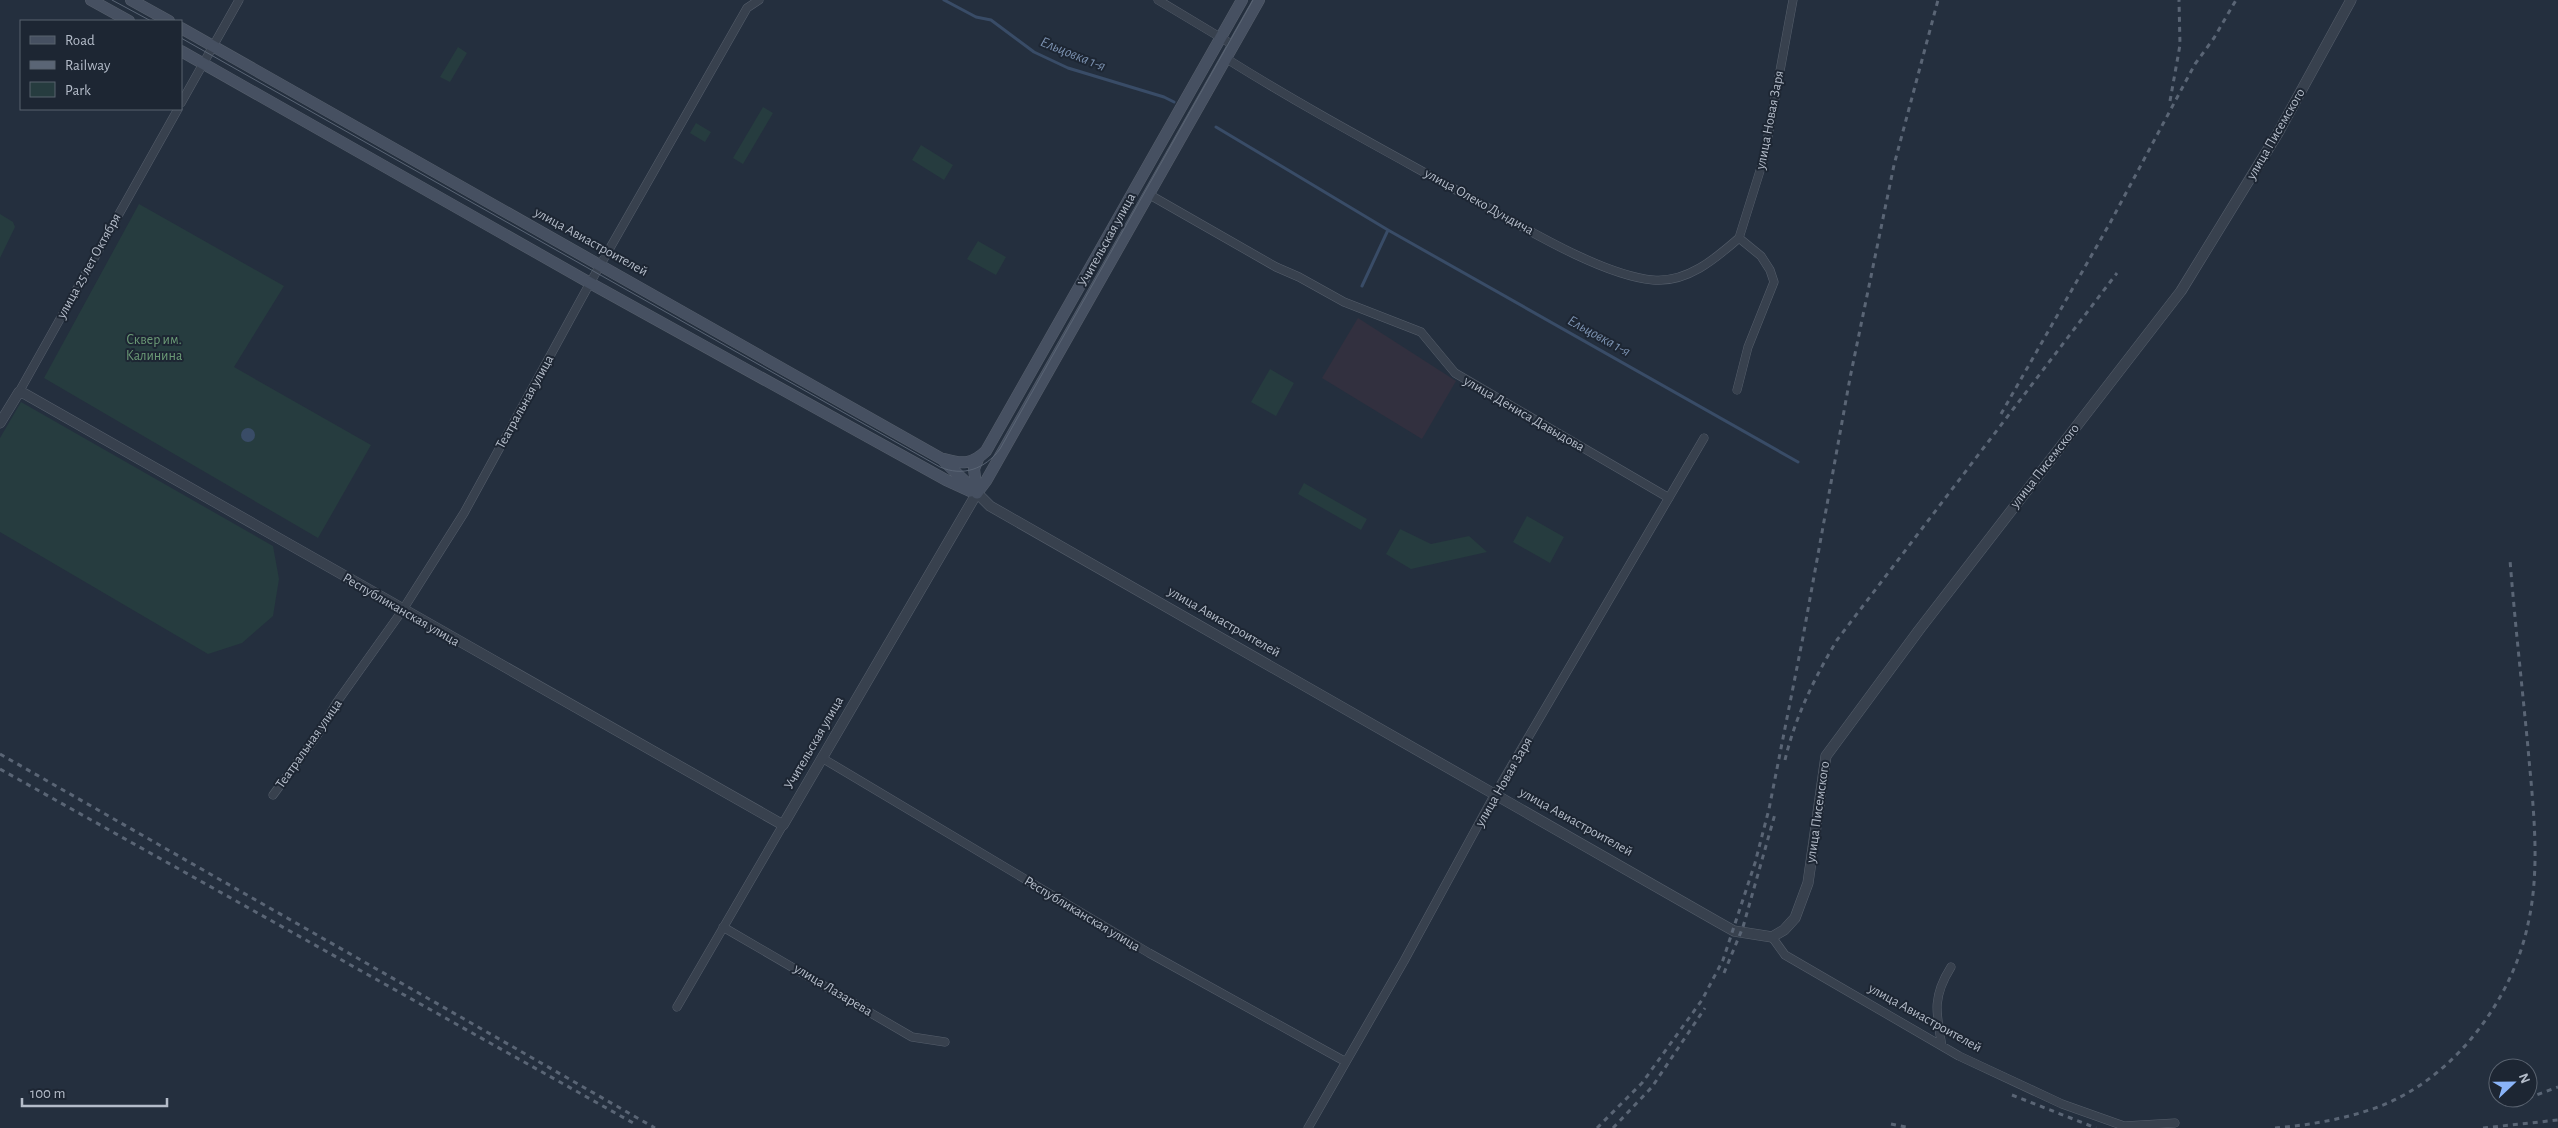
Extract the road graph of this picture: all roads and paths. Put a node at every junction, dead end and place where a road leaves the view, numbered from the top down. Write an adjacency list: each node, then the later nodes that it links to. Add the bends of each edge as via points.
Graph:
1 (91, 0): 10 (main road)
2 (131, 0): 11 (main road)
3 (238, 0): 15 (street)
4 (759, 0): 23 (street, Театральная улица, via 747,8)
5 (1158, 0): 13 (street)
6 (1242, 0): 13 (main road, Учительская улица)
7 (1259, 0): 14 (main road, Учительская улица)
8 (1793, 0): 22 (street, улица Новая Заря, via 1764,158)
9 (2352, 0): 39 (street, улица Писемского, via 2278,132 2181,291 1919,630 1826,756 1808,882 1795,918 1784,930)
10 (127, 20)
11 (167, 20)
12 (182, 29): 15 (main road, улица Авиастроителей)
13 (1221, 38): 14 (street); 30 (main road, Учительская улица, via 986,452)
14 (1234, 45): 17 (main road, Учительская улица)
15 (213, 46): 18 (street); 23 (main road, улица Авиастроителей)
16 (182, 52): 18 (main road, улица Авиастроителей)
17 (1227, 59): 21 (main road, Учительская улица); 22 (street, улица Олеко Дундича, via 1489,208 1612,270 1653,280 1684,276 1714,260)
18 (203, 64): 19 (street); 24 (main road, улица Авиастроителей)
19 (182, 101)
20 (177, 110): 26 (street, улица 25 лет Октября)
21 (1150, 195): 31 (main road, Учительская улица); 32 (street, улица Дениса Давыдова, via 1344,302 1421,332 1455,374)
22 (1739, 238): 25 (street, via 1761,256 1774,282 1748,347)
23 (601, 264): 24 (street, Театральная улица); 29 (main road, улица Авиастроителей)
24 (590, 283): 31 (main road, улица Авиастроителей, via 946,480); 33 (street, Театральная улица, via 464,513)
25 (1737, 390)
26 (19, 392): 27 (street, улица 25 лет Октября); 33 (street, Республиканская улица)
27 (0, 424)
28 (1704, 438): 32 (street, улица Новая Заря)
29 (942, 459): 30 (main road, via 962,464); 31 (main road, улица Авиастроителей)
30 (978, 459): 31 (main road, via 974,469)
31 (977, 493): 34 (street, Учительская улица); 35 (street, улица Авиастроителей, via 990,506)
32 (1669, 498): 35 (street, улица Новая Заря)
33 (402, 611): 36 (street, Театральная улица); 37 (street, Республиканская улица)
34 (822, 758): 37 (street, Учительская улица); 44 (street, Республиканская улица, via 1149,953)
35 (1495, 794): 39 (street, улица Авиастроителей, via 1734,930); 44 (street, улица Новая Заря)
36 (273, 795)
37 (783, 825): 38 (street, Учительская улица)
38 (723, 927): 41 (street, Учительская улица); 42 (street, улица Лазарева, via 912,1037)
39 (1772, 936): 43 (street, улица Авиастроителей, via 1785,955)
40 (1951, 967): 43 (street, via 1940,985 1935,1008)
41 (677, 1008)
42 (945, 1042)
43 (1942, 1046): 45 (street, улица Авиастроителей, via 2062,1104 2124,1126)
44 (1346, 1062): 46 (street, улица Новая Заря)
45 (2175, 1123)
46 (1308, 1128)

